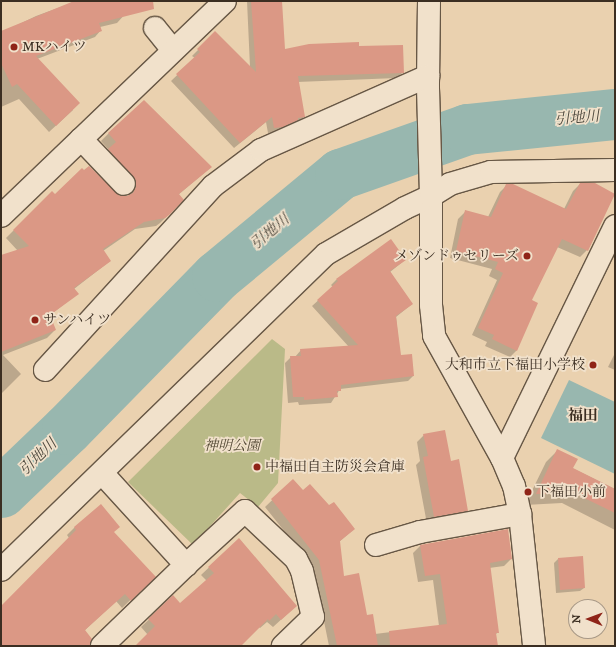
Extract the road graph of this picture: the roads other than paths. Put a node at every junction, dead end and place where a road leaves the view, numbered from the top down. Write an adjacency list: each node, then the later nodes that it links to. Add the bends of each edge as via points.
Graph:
1 (225, 1): 4 (street)
2 (429, 1): 5 (street)
3 (155, 28): 4 (street)
4 (174, 50): 6 (street)
5 (428, 82): 9 (street); 12 (street, via 261,150 213,186)
6 (81, 139): 8 (street); 10 (street)
7 (615, 170): 9 (street, via 491,172)
8 (124, 184)
9 (431, 188): 13 (street, via 431,305 434,336); 14 (street, via 405,208 326,254)
10 (1, 216)
11 (615, 226): 13 (street)
12 (45, 370)
13 (502, 458): 15 (street, via 514,486)
14 (102, 473): 17 (street); 18 (street)
15 (520, 514): 16 (street, via 420,532); 21 (street)
16 (376, 545)
17 (186, 565): 19 (street); 20 (street, via 245,511 296,559 302,571 312,617)
18 (1, 570)
19 (102, 646)
20 (283, 646)
21 (534, 646)

